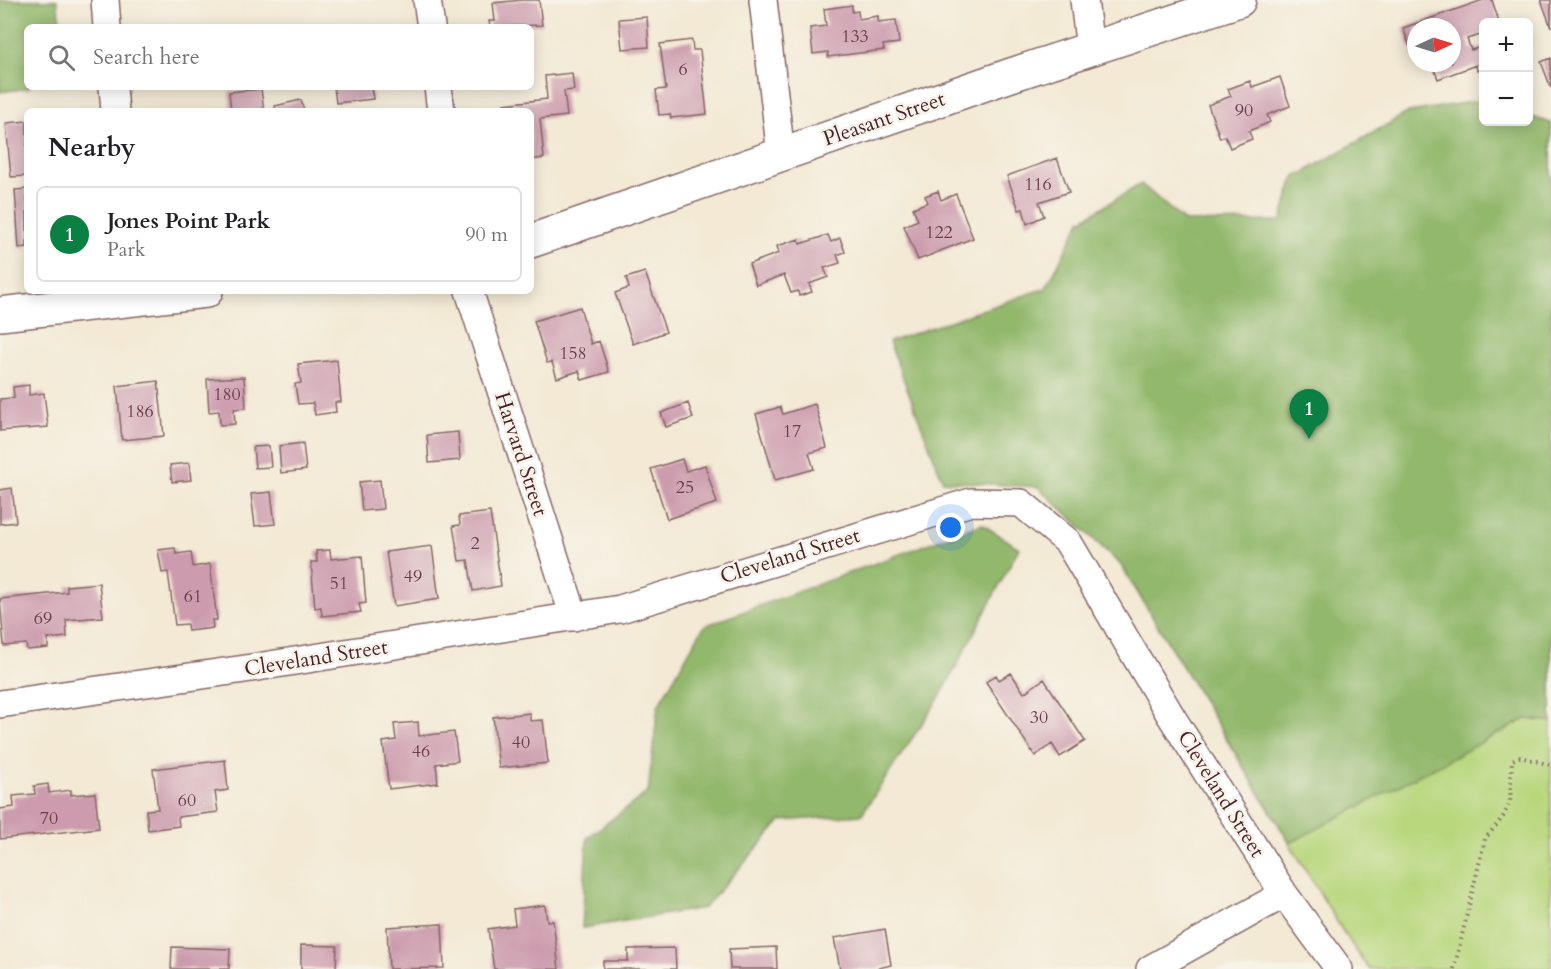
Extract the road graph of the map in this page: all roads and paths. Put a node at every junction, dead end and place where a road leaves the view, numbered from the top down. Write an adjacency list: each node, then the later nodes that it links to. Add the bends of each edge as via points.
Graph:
1 (105, 0): 6 (street)
2 (427, 0): 7 (street)
3 (763, 0): 13 (street)
4 (1084, 0): 8 (street)
5 (1239, 0): 8 (street, Pleasant Street)
6 (107, 24)
7 (431, 24)
8 (1090, 49): 13 (street, Pleasant Street)
9 (113, 90): 11 (street)
10 (438, 90): 12 (street)
11 (115, 108)
12 (441, 108)
13 (781, 155): 14 (street, Pleasant Street)
14 (534, 240)
15 (150, 294): 17 (street)
16 (470, 294): 19 (street, Harvard Street)
17 (132, 295): 18 (street)
18 (0, 314)
19 (574, 617): 20 (street, Cleveland Street); 22 (street, Cleveland Street, via 620,609 971,502 1021,503 1068,542 1171,716)
20 (0, 704)
21 (1551, 765): 25 (path, via 1520,757 1512,760 1510,803 1485,839)
22 (1284, 894): 23 (street); 24 (street, Cleveland Street)
23 (1150, 969)
24 (1339, 969)
25 (1454, 969)

